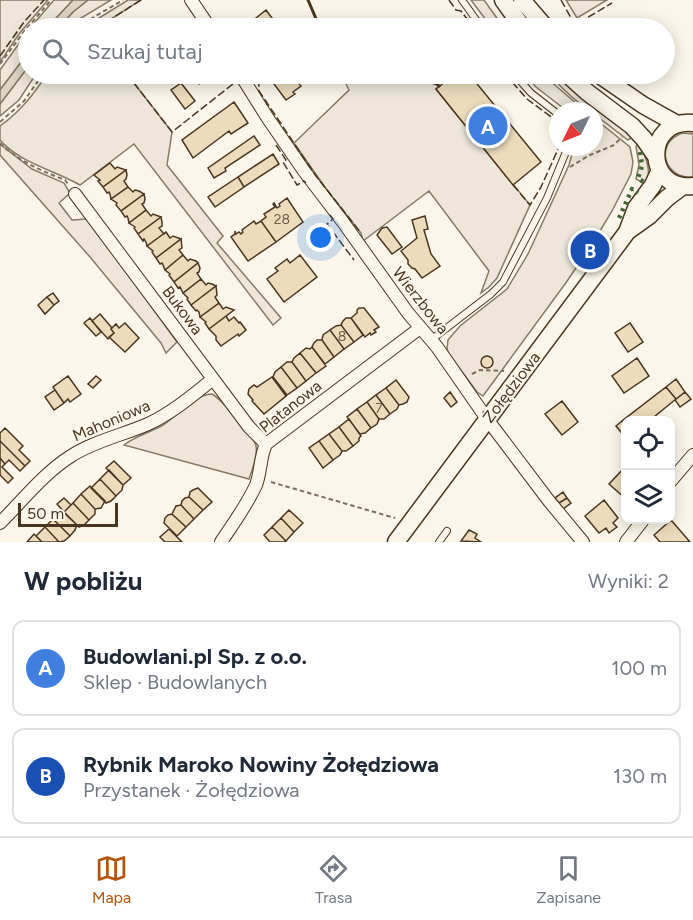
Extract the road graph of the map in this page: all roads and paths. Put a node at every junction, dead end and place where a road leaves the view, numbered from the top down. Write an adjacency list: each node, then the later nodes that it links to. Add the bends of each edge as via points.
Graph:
1 (51, 0): 7 (path)
2 (123, 0): 8 (path)
3 (191, 0): 9 (street)
4 (462, 0): 10 (lane)
5 (502, 0): 11 (street)
6 (522, 0): 12 (street)
7 (35, 18)
8 (93, 18)
9 (203, 18)
10 (475, 18)
11 (516, 18)
12 (537, 18)
13 (18, 39): 14 (path)
14 (0, 64)
15 (36, 84): 21 (path)
16 (246, 84): 32 (street, Wierzbowa, via 304,171)
17 (523, 84): 20 (lane)
18 (578, 84): 26 (street, via 634,128)
19 (613, 84): 22 (street, via 643,105)
20 (549, 107)
21 (0, 122)
22 (688, 123): 26 (street, Żołędziowa, via 666,131 660,138 656,146)
23 (622, 137): 27 (path)
24 (0, 143): 28 (path, via 26,162)
25 (565, 156): 27 (lane)
26 (658, 163): 29 (street, via 669,181); 31 (street, Żołędziowa, via 653,185 636,208)
27 (557, 176): 33 (lane, via 503,282)
28 (65, 180)
29 (688, 186): 31 (street, Żołędziowa)
30 (75, 194): 35 (street, Bukowa)
31 (627, 232): 37 (street, Żołędziowa)
32 (420, 328): 33 (street, Wierzbowa); 38 (street, Platanowa)
33 (430, 340): 36 (street, Wierzbowa)
34 (504, 371): 36 (path, via 480,370)
35 (213, 379): 38 (street, Bukowa); 43 (street, Mahoniowa, via 151,423 72,455)
36 (460, 380): 37 (street, Wierzbowa)
37 (487, 419): 47 (street, Żołędziowa); 49 (street, Wierzbowa)
38 (266, 444): 41 (street, Platanowa)
39 (693, 455): 40 (street)
40 (675, 476)
41 (258, 477): 42 (path); 46 (street, Platanowa, via 247,503)
42 (395, 518)
43 (0, 523)
44 (639, 524): 50 (street)
45 (447, 531): 48 (lane)
46 (221, 542)
47 (396, 542)
48 (439, 542)
49 (583, 542)
50 (626, 542)

